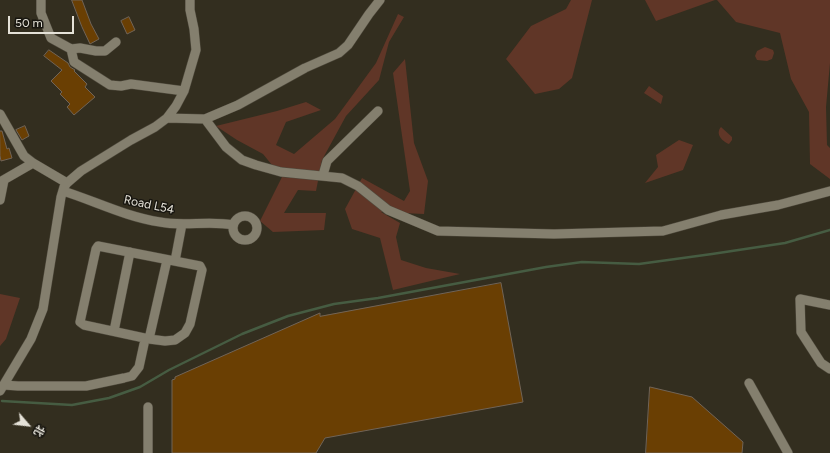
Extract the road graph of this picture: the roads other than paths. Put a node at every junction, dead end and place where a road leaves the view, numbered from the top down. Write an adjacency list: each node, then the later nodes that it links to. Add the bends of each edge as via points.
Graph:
1 (41, 0): 5 (street, via 42,13 51,38)
2 (190, 0): 6 (street, via 196,50)
3 (380, 0): 10 (street, via 348,45 338,53 238,105)
4 (116, 42): 5 (street, via 104,51)
5 (71, 49): 6 (street, via 74,62 110,85 131,84)
6 (184, 91): 9 (street)
7 (378, 111): 12 (street, via 327,160)
8 (0, 114): 11 (street, Road L54, via 24,156)
9 (167, 118): 10 (street); 14 (street, via 81,171)
10 (205, 119): 12 (street, via 226,147 242,160 281,172)
11 (33, 163): 13 (street); 14 (street, Road L54)
12 (323, 175): 15 (street, via 342,178 358,186 388,210 438,231 554,234 663,230)
13 (2, 181): 16 (street)
14 (65, 187): 17 (street, Road L54, via 116,211 160,222); 26 (street, via 43,309 31,339)
15 (830, 191)
16 (0, 200)
17 (182, 224): 18 (street, Road L54); 20 (street)
18 (233, 225)
19 (130, 252): 20 (street); 22 (street); 22 (street, via 98,246 80,318 84,325)
20 (171, 260): 23 (street); 23 (street, via 200,266 202,270 190,324 185,333 175,340)
21 (830, 305): 24 (street, via 800,299 801,332 821,363)
22 (114, 331): 23 (street)
23 (147, 341): 26 (street, via 139,367 132,376 86,386)
24 (830, 369)
25 (749, 383): 29 (street)
26 (2, 388)
27 (148, 407): 28 (street)
28 (148, 453)
29 (788, 453)

